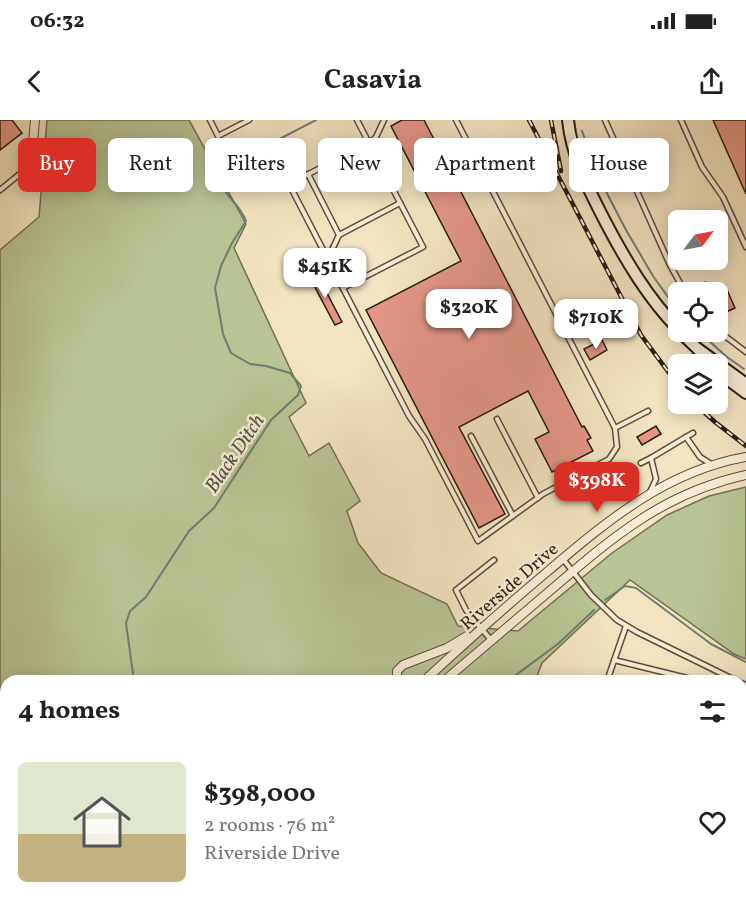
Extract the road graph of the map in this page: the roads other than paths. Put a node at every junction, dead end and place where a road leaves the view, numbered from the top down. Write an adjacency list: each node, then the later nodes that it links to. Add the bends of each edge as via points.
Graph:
1 (35, 120): 12 (street)
2 (210, 120): 11 (lane, via 218,136)
3 (234, 120): 11 (lane)
4 (249, 120): 11 (lane)
5 (357, 120): 13 (lane)
6 (384, 120): 14 (lane)
7 (456, 120): 38 (lane)
8 (568, 120): 27 (main road, via 580,171 641,283)
9 (605, 120): 25 (lane)
10 (681, 120): 22 (lane)
11 (237, 126)
12 (33, 138)
13 (366, 138)
14 (375, 138)
15 (318, 169): 16 (lane)
16 (308, 174): 21 (lane); 23 (lane, via 290,184)
17 (18, 175): 18 (lane)
18 (0, 190)
19 (394, 192): 20 (lane)
20 (400, 203): 21 (lane); 26 (lane, via 423,247)
21 (339, 235): 23 (lane, via 333,250)
22 (746, 247)
23 (326, 255): 24 (lane); 26 (lane)
24 (307, 266)
25 (681, 282)
26 (343, 288): 49 (lane, via 478,541)
27 (668, 316)
28 (728, 338): 31 (lane)
29 (691, 342): 30 (main road)
30 (698, 349): 32 (main road); 34 (main road)
31 (746, 352)
32 (703, 354)
33 (728, 378): 35 (main road)
34 (746, 384)
35 (746, 393)
36 (648, 411): 38 (lane)
37 (497, 419): 48 (lane)
38 (615, 428): 48 (lane, via 617,447 609,459)
39 (693, 433): 41 (lane)
40 (471, 436): 49 (lane)
41 (686, 437): 43 (lane); 45 (lane, via 703,460)
42 (746, 457): 45 (street, Riverside Drive)
43 (651, 458): 44 (lane); 47 (lane, via 656,479)
44 (641, 463)
45 (715, 464): 47 (street, Riverside Drive)
46 (746, 475): 52 (street, Riverside Drive, via 708,485 662,505)
47 (649, 493): 50 (street, Riverside Drive)
48 (538, 498): 49 (lane)
49 (513, 516)
50 (563, 559): 52 (lane); 54 (street, Riverside Drive)
51 (494, 560): 54 (lane, via 456,590)
52 (573, 572): 53 (lane, via 604,608); 55 (street, Riverside Drive)
53 (626, 626): 56 (lane); 62 (lane)
54 (481, 628): 55 (lane); 57 (street, via 447,648 403,665); 58 (street, Riverside Drive)
55 (492, 641): 59 (street, Riverside Drive)
56 (614, 660): 60 (lane); 61 (lane)
57 (397, 675)
58 (430, 675)
59 (451, 675)
60 (609, 675)
61 (675, 675)
62 (724, 675)

